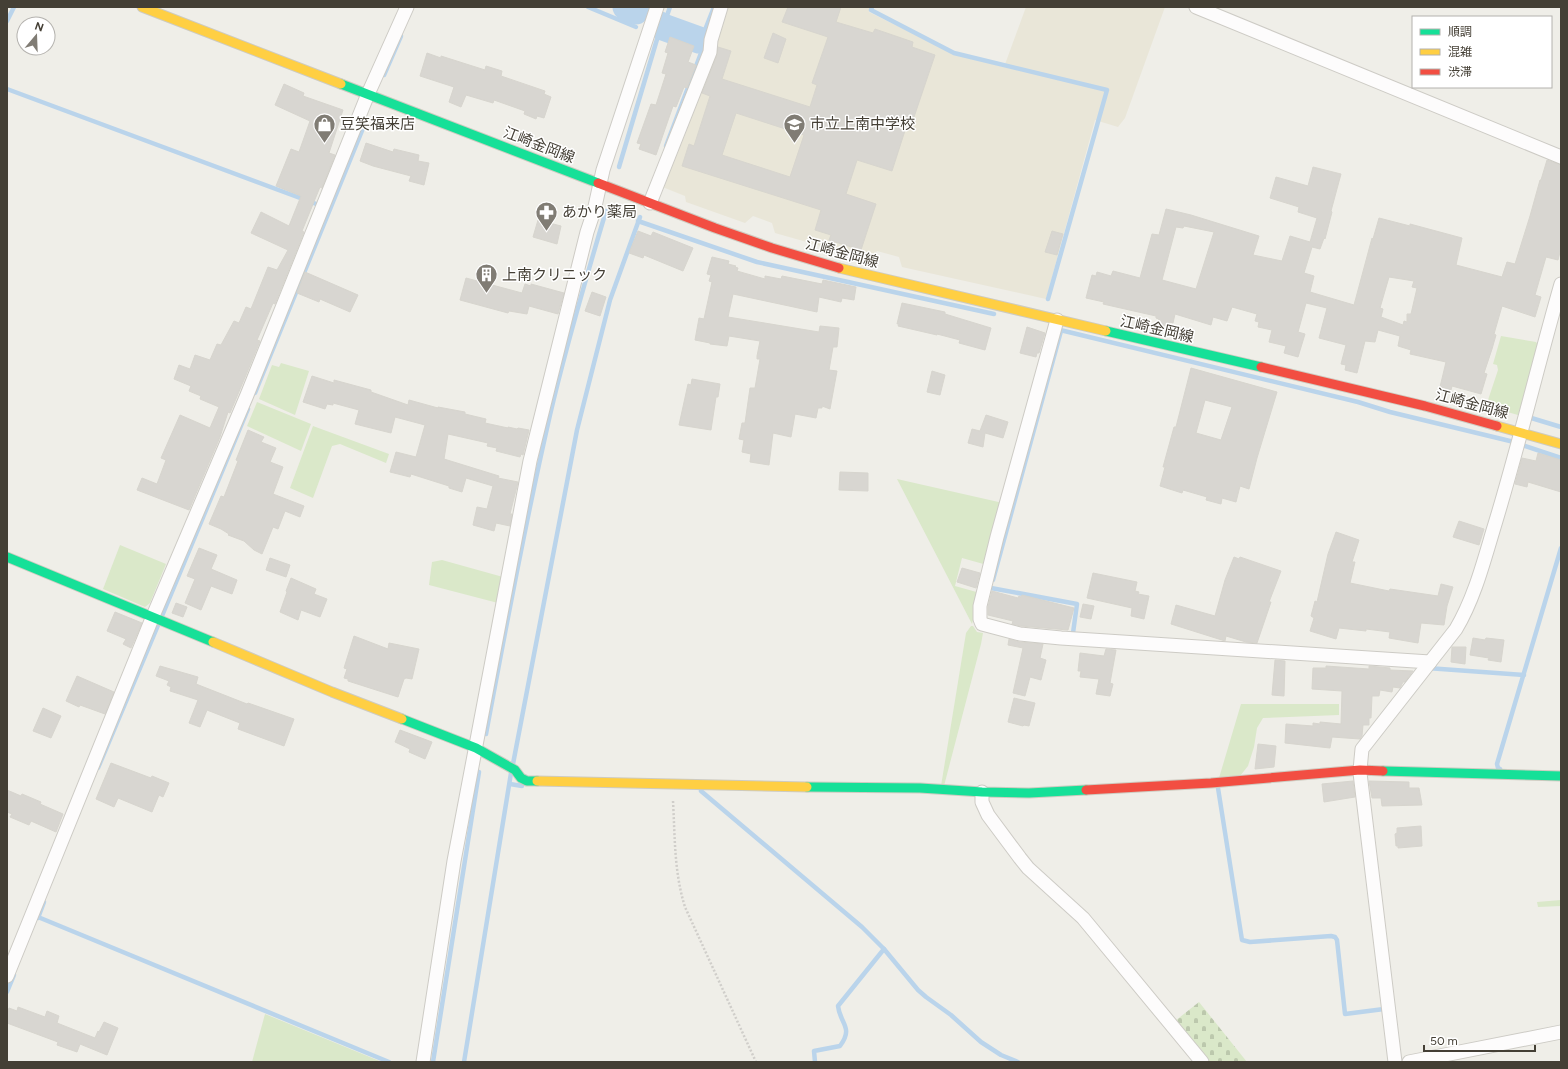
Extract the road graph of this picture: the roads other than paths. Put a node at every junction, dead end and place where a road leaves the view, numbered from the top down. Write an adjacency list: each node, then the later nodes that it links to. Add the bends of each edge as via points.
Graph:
1 (142, 7): 6 (street, 江崎金岡線)
2 (407, 7): 6 (street)
3 (656, 7): 8 (street)
4 (721, 7): 9 (street, via 710,52)
5 (1196, 7): 7 (street)
6 (368, 94): 8 (street, 江崎金岡線); 15 (street)
7 (1561, 157)
8 (599, 184): 9 (street, 江崎金岡線); 17 (street, via 530,461)
9 (650, 203): 11 (street, 江崎金岡線, via 772,248 830,266)
10 (1561, 284): 12 (street)
11 (1055, 326): 12 (street, 江崎金岡線, via 1425,406); 16 (street, via 995,544 980,606 982,624 1020,634 1061,638)
12 (1518, 440): 13 (street, 江崎金岡線); 16 (street, via 1474,593 1456,629)
13 (1561, 444)
14 (7, 557): 15 (street)
15 (158, 618): 17 (street, via 332,692); 21 (street)
16 (1427, 666): 18 (street, via 1362,749)
17 (476, 748): 20 (street, via 527,781 920,788); 23 (street, via 454,861)
18 (1360, 773): 19 (street); 20 (street); 25 (street)
19 (1561, 776)
20 (982, 797): 24 (street, via 988,815 1028,868 1083,918)
21 (7, 976)
22 (1561, 1032): 26 (street)
23 (423, 1062)
24 (1202, 1062)
25 (1395, 1062)
26 (1409, 1062)

